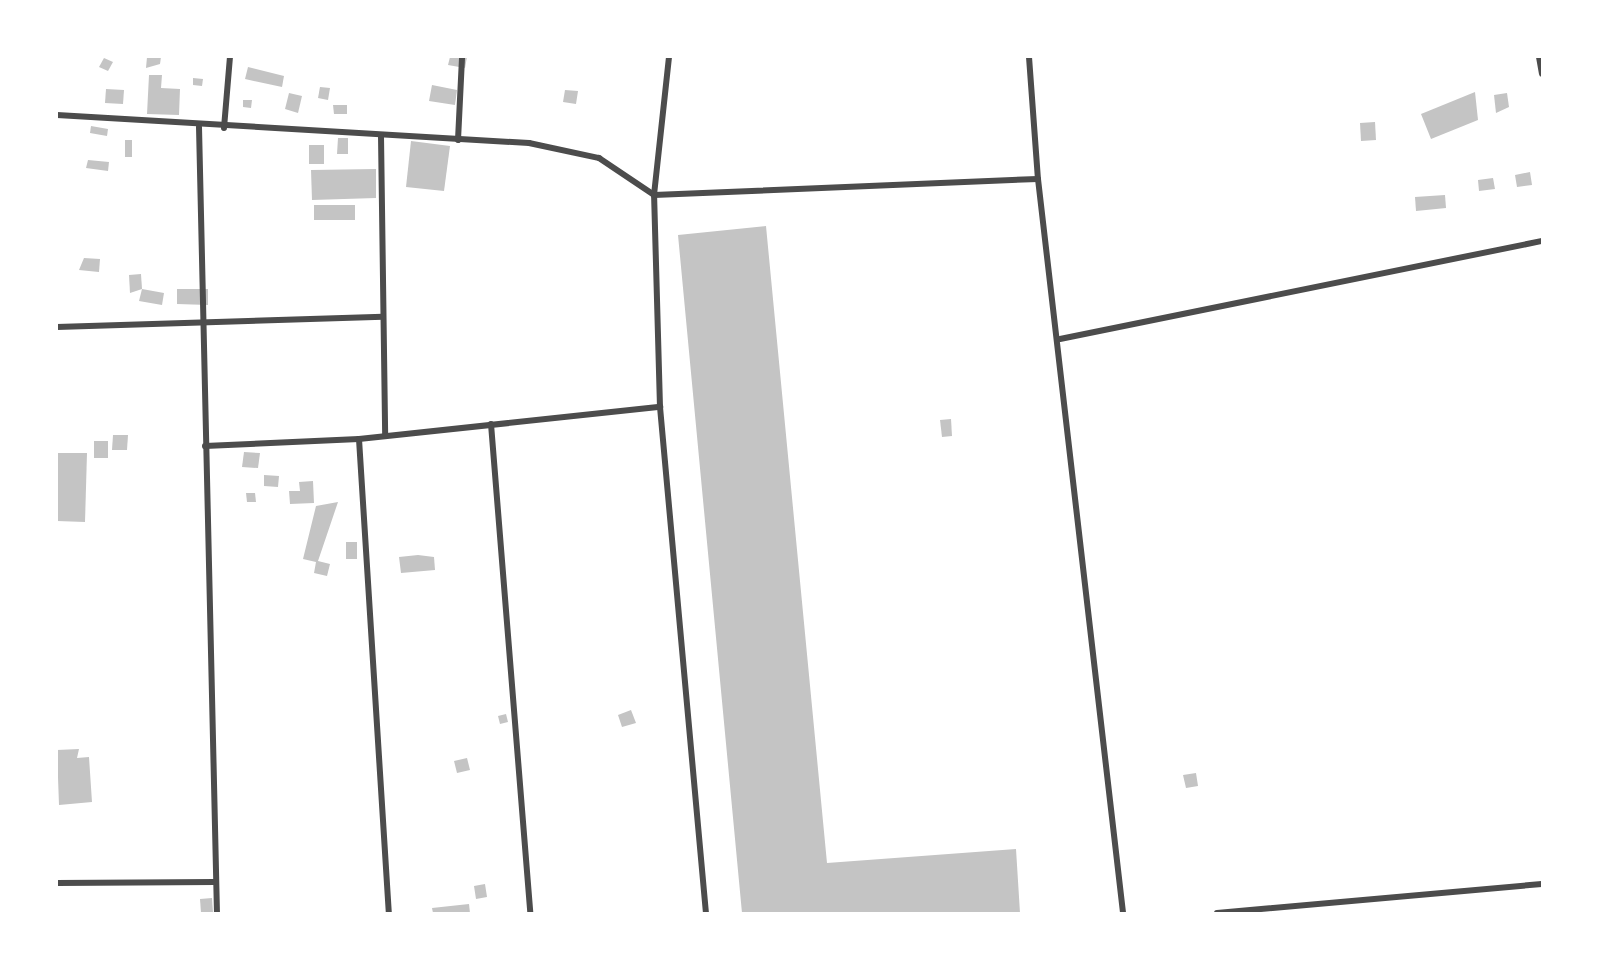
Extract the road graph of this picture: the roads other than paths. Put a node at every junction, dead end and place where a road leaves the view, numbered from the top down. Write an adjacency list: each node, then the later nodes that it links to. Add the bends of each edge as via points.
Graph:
1 (230, 57): 9 (street)
2 (462, 57): 11 (street)
3 (669, 57): 13 (street)
4 (1029, 57): 12 (street)
5 (1539, 57): 6 (street)
6 (1542, 74)
7 (57, 115): 8 (street)
8 (199, 127): 9 (street); 16 (street)
9 (224, 128): 10 (street)
10 (381, 136): 11 (street); 15 (street)
11 (458, 140): 13 (street, via 572,150 599,158)
12 (1038, 178): 13 (street); 18 (street)
13 (654, 195): 19 (street)
14 (1542, 241): 18 (street)
15 (383, 317): 16 (street); 21 (street)
16 (203, 325): 17 (street); 23 (street)
17 (57, 327)
18 (1060, 339): 31 (street)
19 (660, 407): 20 (street); 30 (street)
20 (490, 424): 21 (street); 29 (street)
21 (385, 436): 22 (street)
22 (359, 439): 23 (street); 28 (street)
23 (205, 446): 24 (street)
24 (215, 882): 25 (street); 27 (street)
25 (57, 883)
26 (1542, 884): 32 (street)
27 (217, 913)
28 (389, 913)
29 (530, 913)
30 (706, 913)
31 (1123, 913)
32 (1217, 913)

